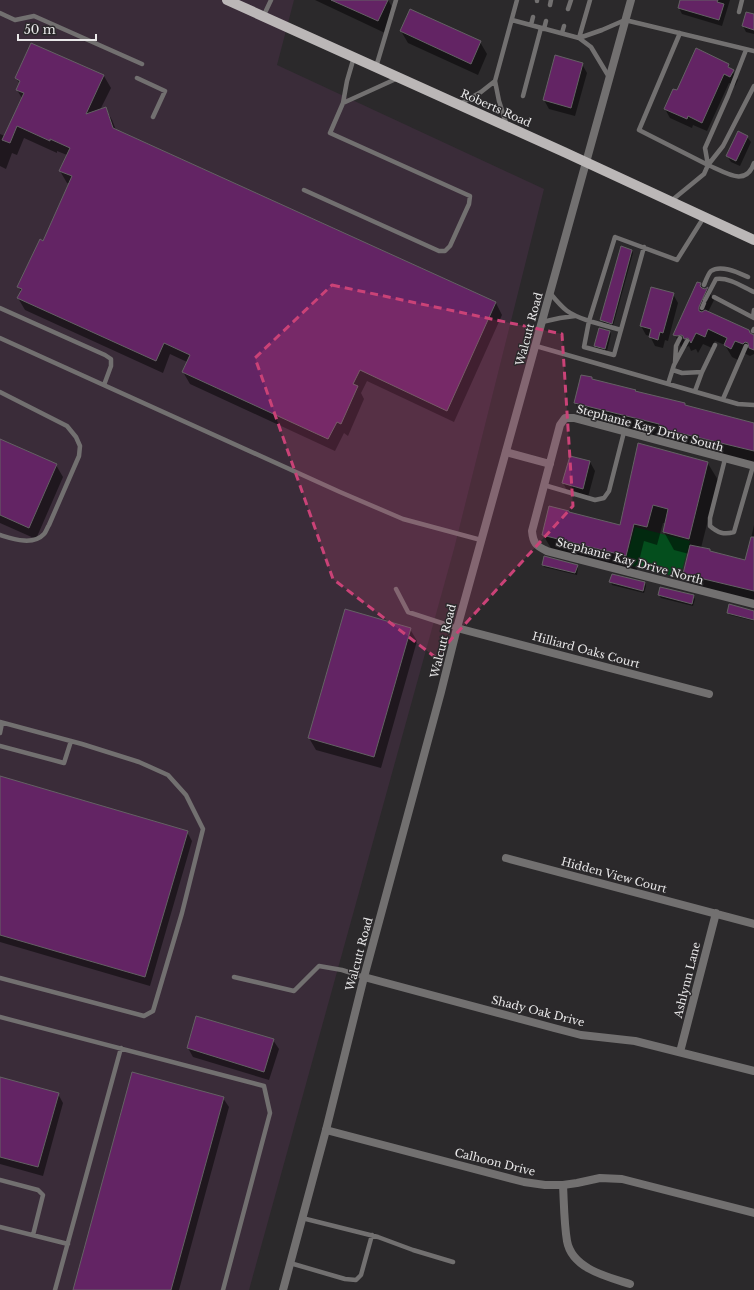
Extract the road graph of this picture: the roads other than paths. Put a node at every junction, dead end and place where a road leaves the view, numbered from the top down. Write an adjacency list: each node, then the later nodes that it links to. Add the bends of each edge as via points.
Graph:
1 (227, 0): 12 (main road, Roberts Road)
2 (271, 0): 12 (lane)
3 (396, 0): 27 (lane)
4 (517, 0): 14 (lane)
5 (571, 0): 9 (lane)
6 (588, 0): 22 (lane)
7 (631, 0): 15 (street, Walcutt Road)
8 (742, 0): 10 (lane)
9 (568, 10)
10 (739, 12)
11 (0, 13): 26 (lane, via 15,20 34,16)
12 (263, 16): 25 (main road, Roberts Road)
13 (533, 17): 17 (lane)
14 (512, 20): 17 (lane); 31 (lane)
15 (625, 20): 21 (lane); 22 (lane); 30 (street, Walcutt Road)
16 (546, 21): 19 (lane)
17 (531, 25): 19 (lane)
18 (564, 26): 20 (lane)
19 (542, 28): 20 (lane); 33 (lane)
20 (562, 33): 22 (lane)
21 (680, 33): 23 (lane); 40 (lane, via 639,130)
22 (579, 38): 30 (lane, via 591,47)
23 (746, 50): 24 (lane); 40 (lane, via 705,148)
24 (754, 51)
25 (354, 57): 27 (main road, Roberts Road); 34 (lane, via 346,81)
26 (142, 64)
27 (376, 67): 28 (main road, Roberts Road)
28 (399, 77): 34 (lane); 35 (main road, Roberts Road)
29 (137, 78): 36 (lane, via 165,91)
30 (610, 78): 38 (street, Walcutt Road)
31 (495, 81): 35 (lane); 37 (lane)
32 (754, 86): 40 (lane, via 723,146)
33 (523, 96)
34 (343, 104): 41 (lane, via 330,133 470,196 460,225 446,251 439,251)
35 (458, 104): 37 (main road, Roberts Road)
36 (153, 117)
37 (507, 126): 38 (main road, Roberts Road)
38 (587, 162): 42 (main road, Roberts Road); 49 (street, Walcutt Road)
39 (754, 163): 40 (lane, via 747,176 736,176)
40 (708, 165): 42 (lane, via 704,174)
41 (304, 190)
42 (671, 201): 43 (main road, Roberts Road)
43 (704, 216): 44 (main road, Roberts Road); 45 (lane, via 677,260)
44 (754, 240)
45 (644, 247): 56 (lane, via 615,236); 58 (lane)
46 (751, 278): 47 (lane, via 731,270 716,269 710,272)
47 (704, 285)
48 (754, 292): 52 (lane, via 736,283 716,279)
49 (550, 293): 54 (lane, via 563,308); 57 (street, Walcutt Road)
50 (714, 298): 55 (lane)
51 (0, 308): 68 (lane, via 111,359)
52 (702, 308)
53 (754, 310): 55 (lane)
54 (575, 316): 56 (lane); 57 (lane)
55 (754, 318)
56 (589, 321): 58 (lane); 58 (lane, via 584,347 614,355)
57 (542, 322): 63 (street, Walcutt Road)
58 (621, 330)
59 (0, 338): 68 (lane)
60 (680, 338): 65 (lane, via 676,346)
61 (687, 341): 65 (lane)
62 (715, 344): 66 (lane)
63 (536, 346): 67 (lane); 74 (street, Walcutt Road)
64 (746, 346): 71 (lane)
65 (674, 367): 66 (lane, via 682,373); 67 (lane)
66 (702, 372): 69 (lane)
67 (668, 384): 69 (lane)
68 (104, 385): 80 (lane, via 401,518)
69 (695, 391): 71 (lane)
70 (0, 392): 79 (lane, via 67,426 80,446 79,456 43,535 20,541)
71 (723, 400): 72 (lane)
72 (754, 405)
73 (624, 432): 75 (street, Stephanie Kay Drive South); 76 (street, Stephanie Kay Drive South, via 574,418 565,418 560,425); 78 (lane, via 609,491 604,498 595,500)
74 (506, 452): 76 (street); 80 (street, Walcutt Road)
75 (725, 459): 77 (street, Stephanie Kay Drive South); 77 (lane, via 710,518 710,526 720,534 734,532)
76 (550, 464): 78 (street, Stephanie Kay Drive North)
77 (754, 466)
78 (544, 485): 82 (street, Stephanie Kay Drive North, via 532,531 532,540 538,547)
79 (0, 535)
80 (482, 540): 83 (street, Walcutt Road)
81 (396, 589): 83 (lane, via 408,612)
82 (754, 604)
83 (457, 628): 84 (street, Hilliard Oaks Court); 92 (street, Walcutt Road)
84 (709, 694)
85 (1, 722): 86 (lane); 87 (lane)
86 (0, 733)
87 (71, 741): 88 (lane, via 64,764); 94 (lane, via 140,762 168,775 186,795 203,829 182,913 153,1011 144,1016)
88 (0, 746)
89 (506, 858): 90 (street, Hidden View Court)
90 (716, 913): 91 (street, Hidden View Court); 97 (street, Ashlynn Lane)
91 (754, 924)
92 (364, 976): 93 (lane, via 319,966 294,991); 97 (street, Shady Oak Drive, via 581,1035 635,1041); 99 (street, Walcutt Road)
93 (234, 977)
94 (0, 978)
95 (0, 1017): 96 (lane)
96 (121, 1048): 107 (lane); 112 (lane, via 264,1086 270,1113)
97 (680, 1052): 98 (street, Shady Oak Drive)
98 (754, 1071)
99 (326, 1130): 101 (street, Calhoon Drive, via 524,1182); 103 (street, Walcutt Road)
100 (0, 1180): 105 (lane, via 38,1190 43,1195)
101 (563, 1185): 102 (street, Calhoon Drive, via 600,1178 622,1179); 110 (street, via 567,1242 573,1255 592,1270)
102 (754, 1213)
103 (302, 1218): 106 (lane); 109 (street, Walcutt Road)
104 (0, 1227): 105 (lane)
105 (33, 1235): 107 (lane)
106 (372, 1235): 108 (lane); 109 (lane, via 361,1275 356,1280)
107 (68, 1244): 111 (lane)
108 (453, 1262)
109 (290, 1263): 113 (street, Walcutt Road)
110 (630, 1284)
111 (55, 1290)
112 (223, 1290)
113 (283, 1290)

